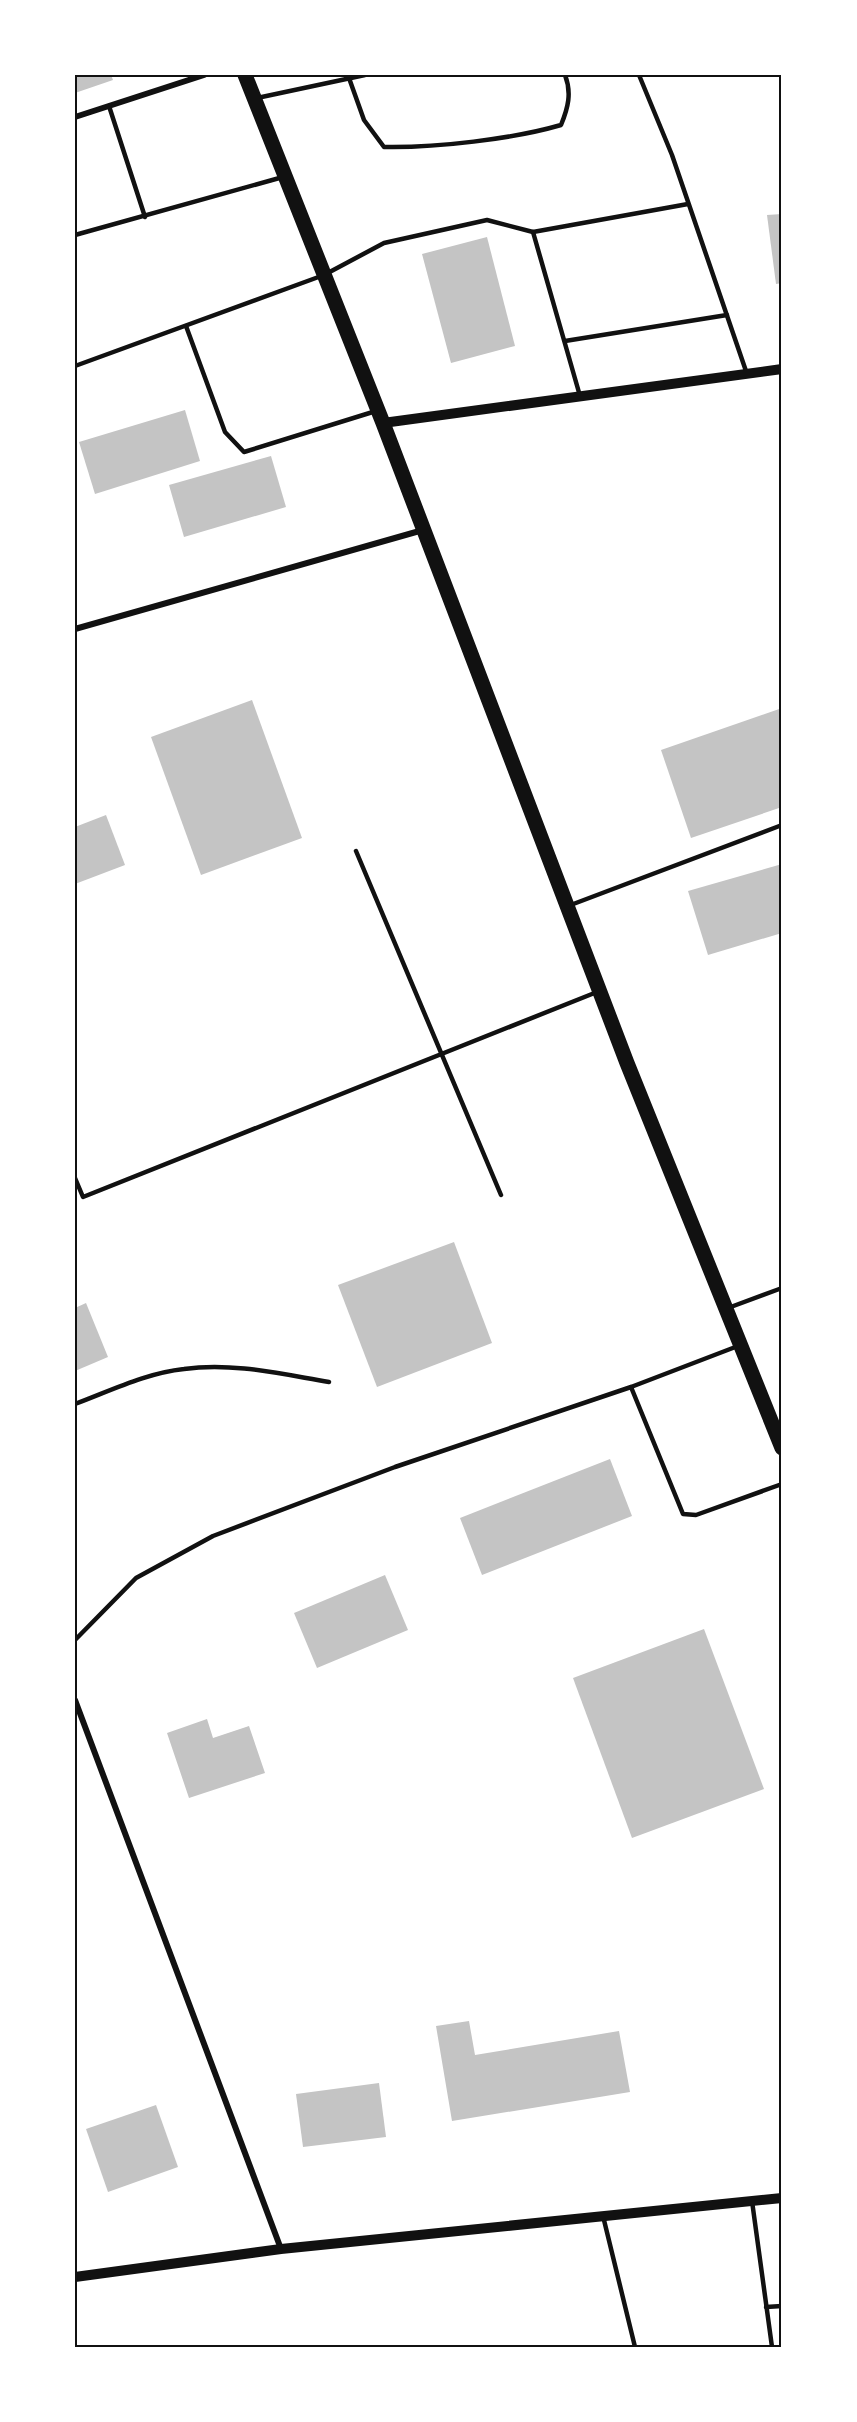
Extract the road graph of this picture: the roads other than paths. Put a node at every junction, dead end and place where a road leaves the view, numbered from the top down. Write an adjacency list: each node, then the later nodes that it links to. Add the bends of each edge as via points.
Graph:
1 (204, 75): 8 (street)
2 (245, 75): 7 (main road)
3 (365, 75): 6 (lane)
4 (565, 75): 6 (lane, via 568,105 561,125 539,132 410,147 384,147 364,120)
5 (639, 75): 11 (lane)
6 (349, 78): 7 (lane)
7 (254, 99): 10 (main road)
8 (109, 106): 9 (street); 12 (lane)
9 (75, 117)
10 (286, 177): 12 (lane); 15 (main road)
11 (688, 204): 13 (lane); 16 (lane)
12 (145, 216): 14 (lane)
13 (533, 232): 15 (lane, via 487,220 384,243); 18 (lane)
14 (75, 235)
15 (324, 274): 17 (lane); 23 (main road)
16 (727, 315): 18 (lane); 21 (lane)
17 (186, 326): 19 (lane); 23 (lane, via 225,432 244,452)
18 (565, 341): 22 (lane)
19 (75, 366)
20 (782, 369): 21 (street)
21 (747, 374): 22 (street)
22 (580, 396): 23 (street)
23 (380, 417): 24 (main road)
24 (423, 530): 25 (street); 28 (main road)
25 (75, 629)
26 (782, 825): 28 (lane)
27 (356, 851): 30 (lane)
28 (567, 906): 29 (main road)
29 (599, 992): 30 (lane); 34 (main road)
30 (444, 1054): 31 (lane, via 83,1197); 32 (lane)
31 (75, 1178)
32 (501, 1195)
33 (782, 1288): 34 (lane)
34 (726, 1309): 35 (main road)
35 (740, 1345): 37 (lane); 39 (main road)
36 (329, 1382): 38 (lane, via 222,1366 183,1369 154,1375)
37 (631, 1387): 40 (lane, via 683,1514 696,1515); 41 (lane, via 395,1467 213,1536 136,1578)
38 (75, 1404)
39 (782, 1448)
40 (782, 1484)
41 (75, 1640)
42 (75, 1700): 46 (street)
43 (782, 2198): 44 (street)
44 (752, 2201): 45 (street); 49 (lane)
45 (603, 2216): 46 (street); 50 (lane)
46 (281, 2248): 47 (street)
47 (75, 2277)
48 (782, 2306): 49 (lane)
49 (766, 2307): 51 (lane)
50 (635, 2347)
51 (772, 2347)

